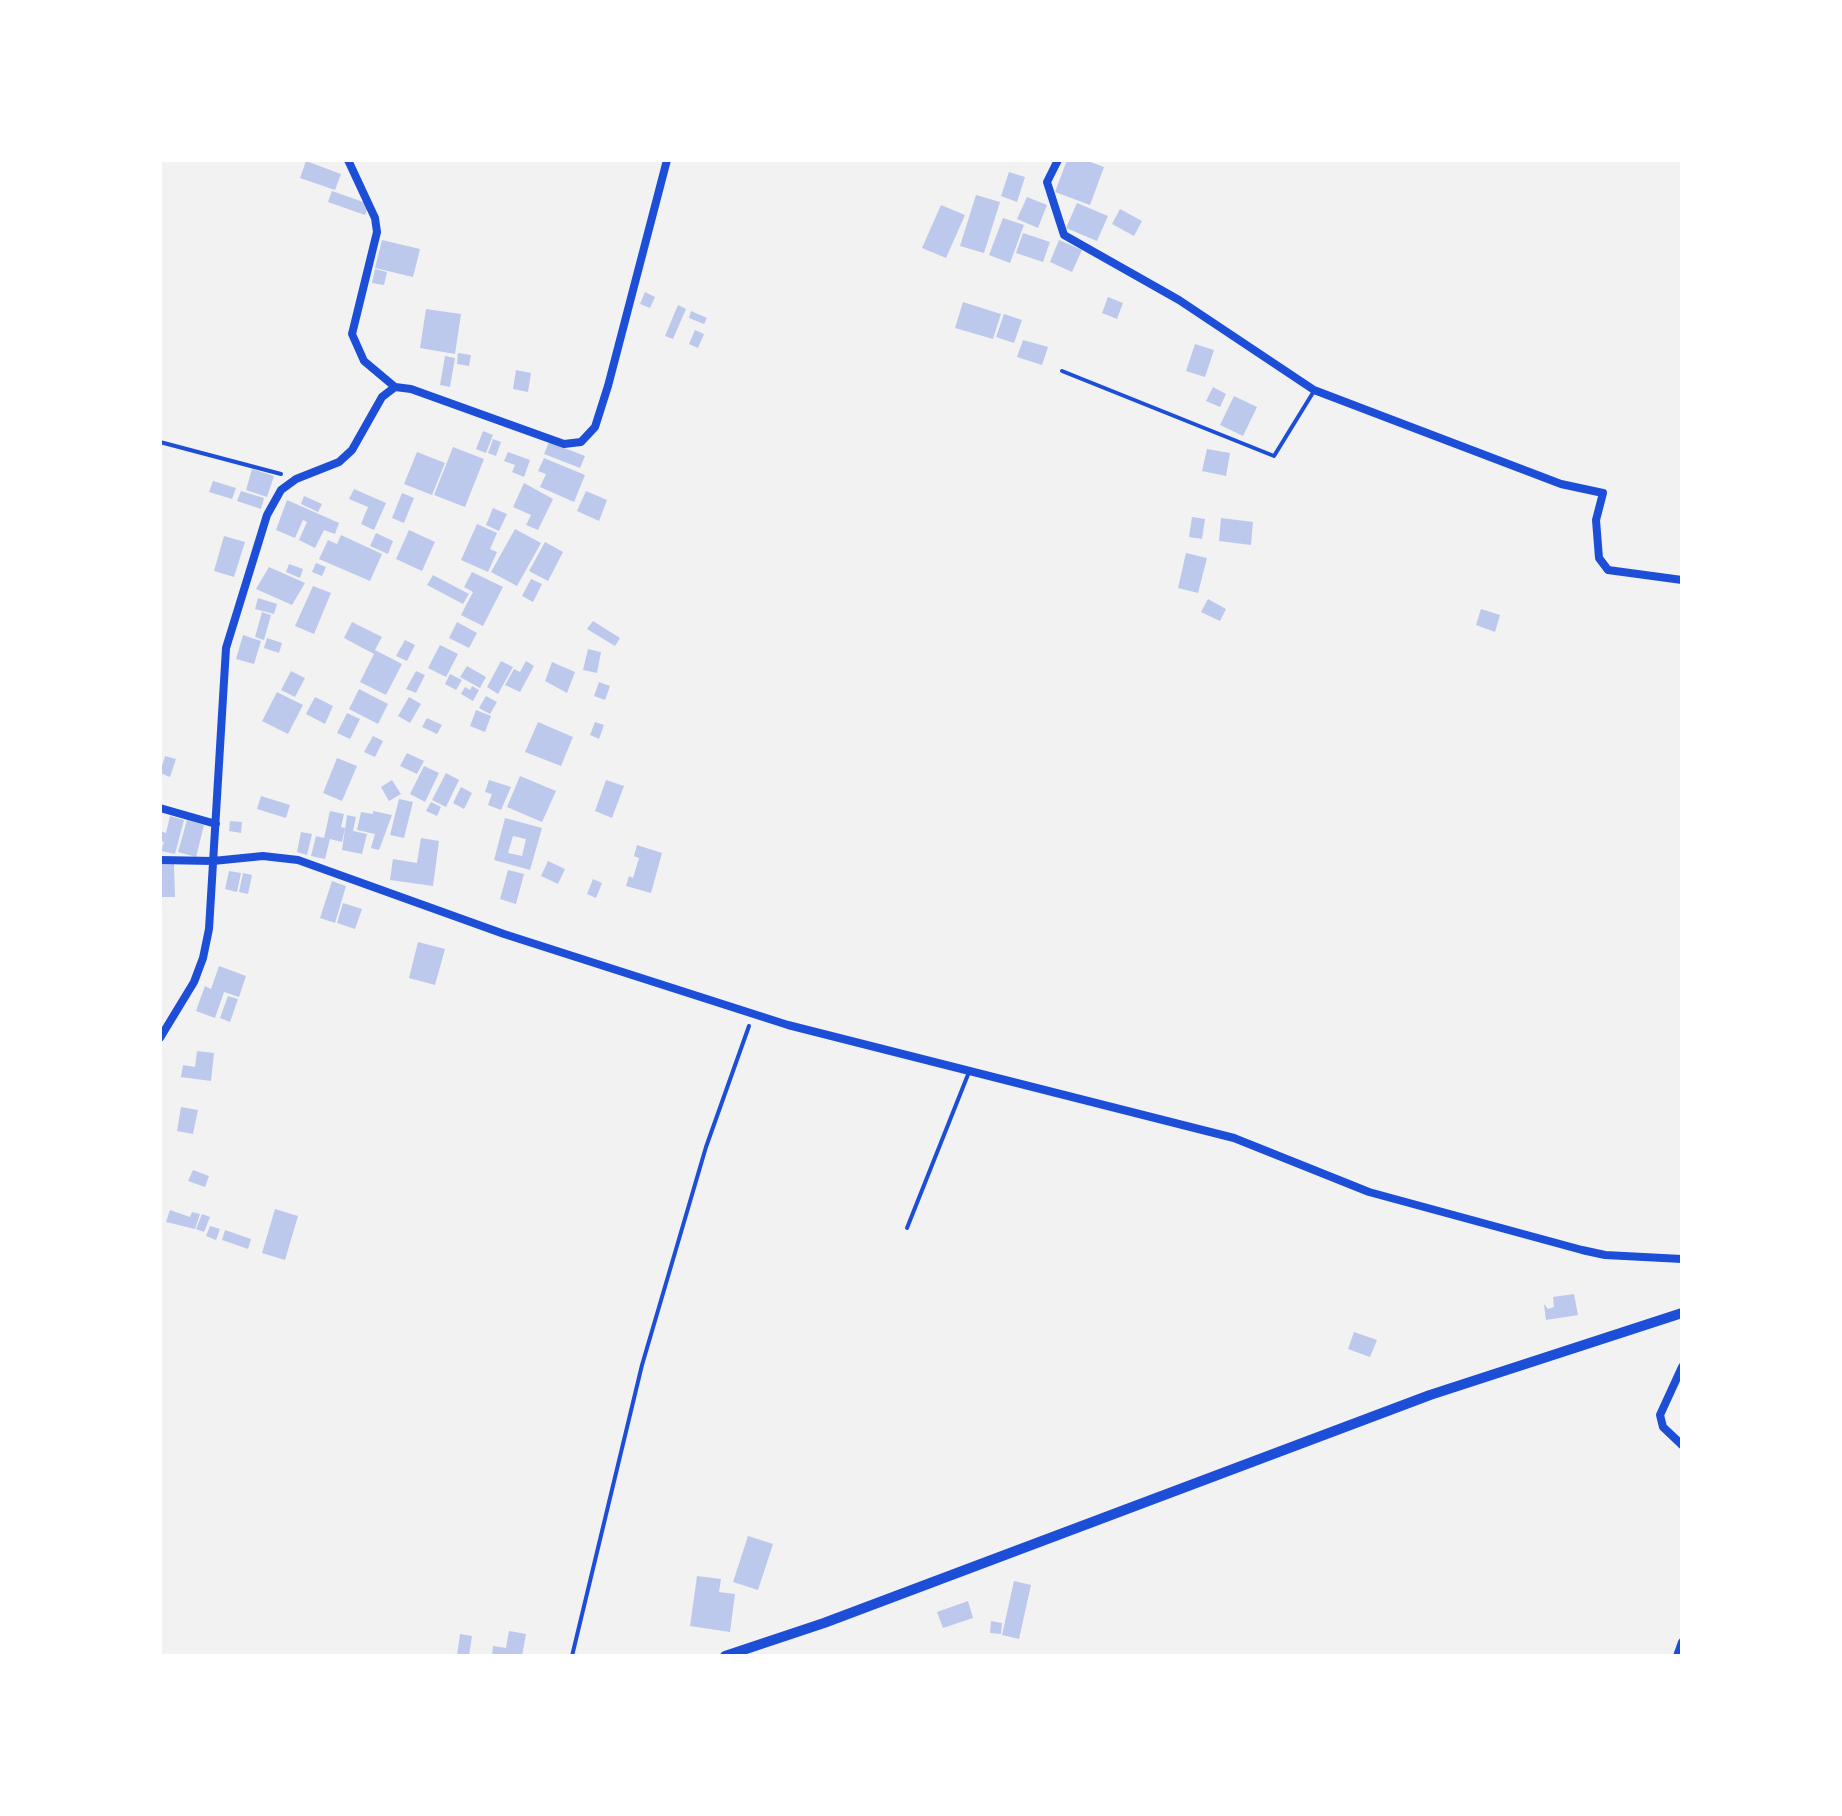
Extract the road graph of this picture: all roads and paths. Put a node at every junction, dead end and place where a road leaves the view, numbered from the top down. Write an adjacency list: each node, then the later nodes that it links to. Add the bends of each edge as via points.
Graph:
1 (348, 160): 5 (street, via 378,232 352,334 364,361)
2 (667, 160): 5 (street, via 608,386 595,427 581,442 564,444)
3 (1058, 160): 6 (street, via 1046,182 1064,234)
4 (1062, 370): 6 (lane, via 1274,456)
5 (395, 387): 8 (street, via 382,396 352,450)
6 (1314, 390): 9 (street, via 1561,484 1604,493 1596,520 1608,570)
7 (160, 442): 8 (path)
8 (296, 479): 11 (street, via 267,515 226,648)
9 (1682, 580)
10 (160, 808): 11 (street)
11 (216, 824): 13 (street)
12 (160, 860): 13 (street)
13 (212, 861): 14 (street, via 298,860); 15 (street, via 203,958)
14 (753, 1014): 16 (street); 23 (path, via 642,1365)
15 (160, 1038)
16 (969, 1072): 17 (lane); 18 (street, via 1234,1138 1368,1192 1582,1250)
17 (907, 1228)
18 (1682, 1260)
19 (1682, 1313): 24 (main road, via 1430,1395)
20 (1682, 1367): 21 (street, via 1660,1415)
21 (1682, 1445)
22 (1682, 1642): 25 (street)
23 (572, 1656)
24 (725, 1656)
25 (1677, 1656)

